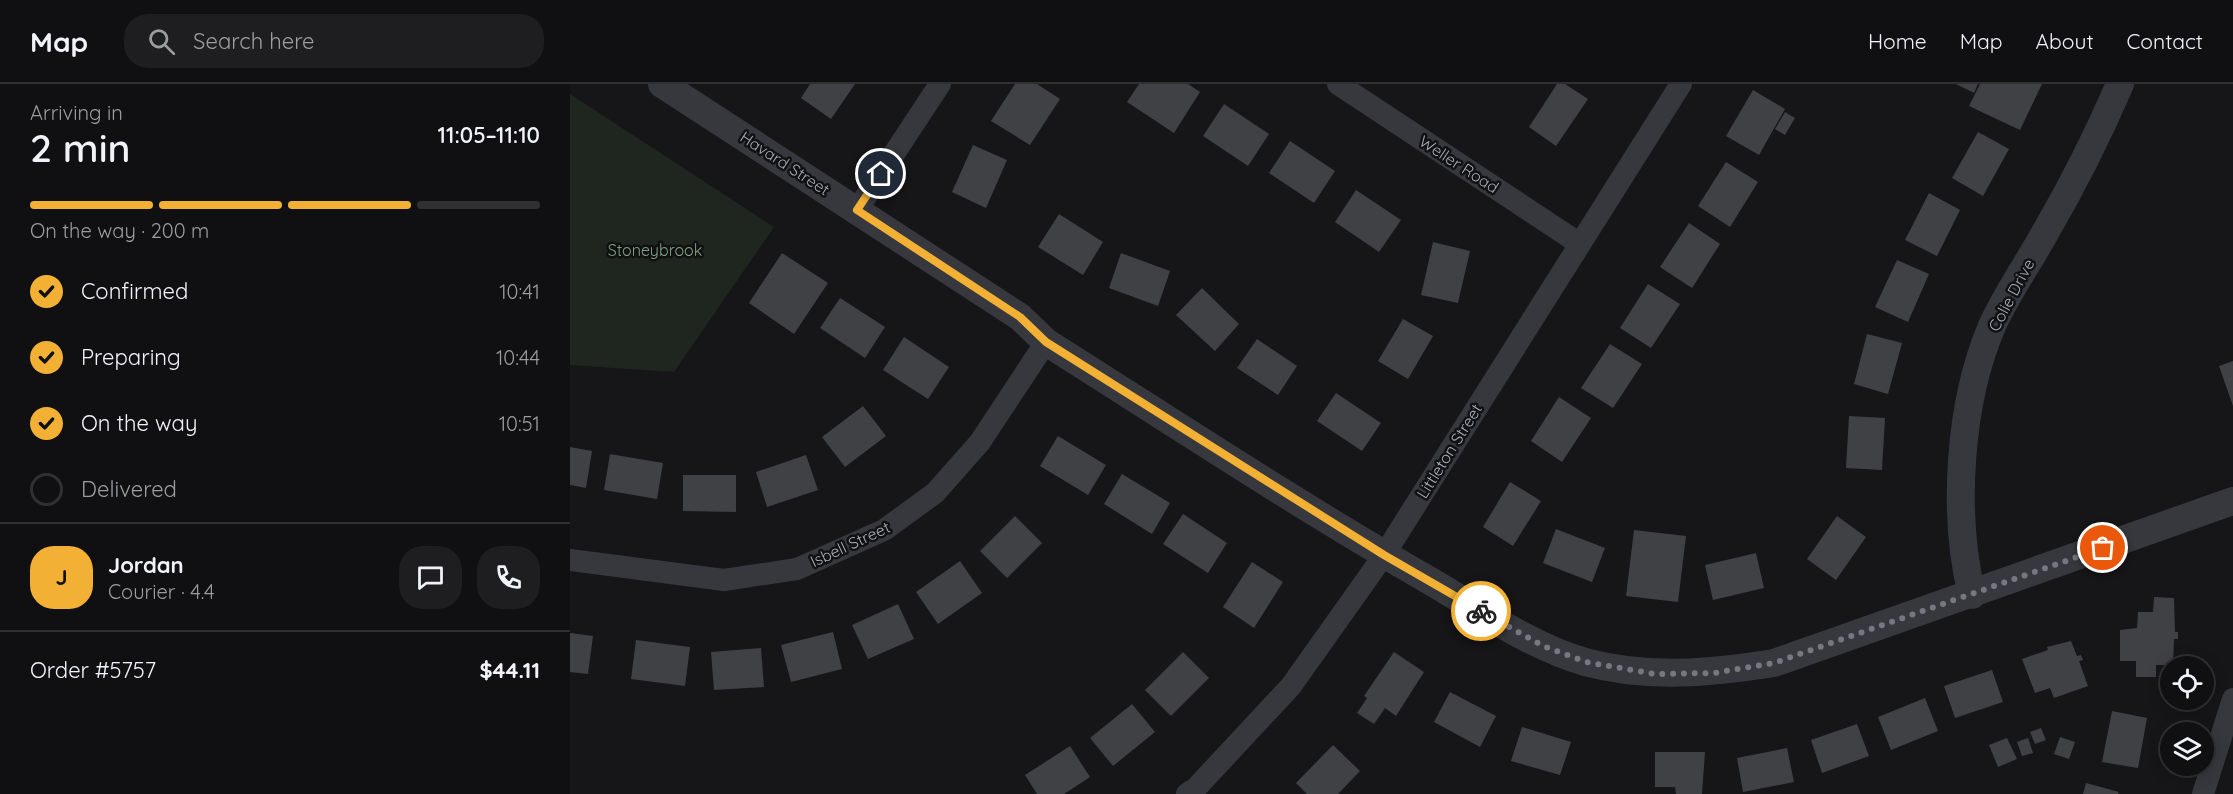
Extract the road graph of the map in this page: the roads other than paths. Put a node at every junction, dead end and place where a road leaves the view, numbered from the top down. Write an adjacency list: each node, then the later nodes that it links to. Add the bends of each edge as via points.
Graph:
1 (662, 84): 6 (street, Havard Street)
2 (940, 84): 6 (street)
3 (1338, 84): 7 (street, Weller Road)
4 (1681, 84): 7 (street, Littleton Street)
5 (2120, 84): 12 (street, Colie Drive, via 2086,160 1993,325 1974,379 1962,463 1964,561)
6 (857, 210): 8 (street, Havard Street, via 1020,317)
7 (1580, 244): 10 (street, Littleton Street)
8 (1046, 342): 10 (street, Havard Street); 11 (street, Isbell Street, via 980,442 935,493 884,530 797,569 724,580)
9 (2233, 501): 12 (street, Havard Street)
10 (1384, 555): 12 (street, Havard Street, via 1543,646 1586,662 1655,674 1714,673 1774,663); 14 (street, Littleton Street, via 1291,686)
11 (570, 560)
12 (1972, 595)
13 (2233, 699): 15 (street)
14 (1187, 794)
15 (2203, 794)

